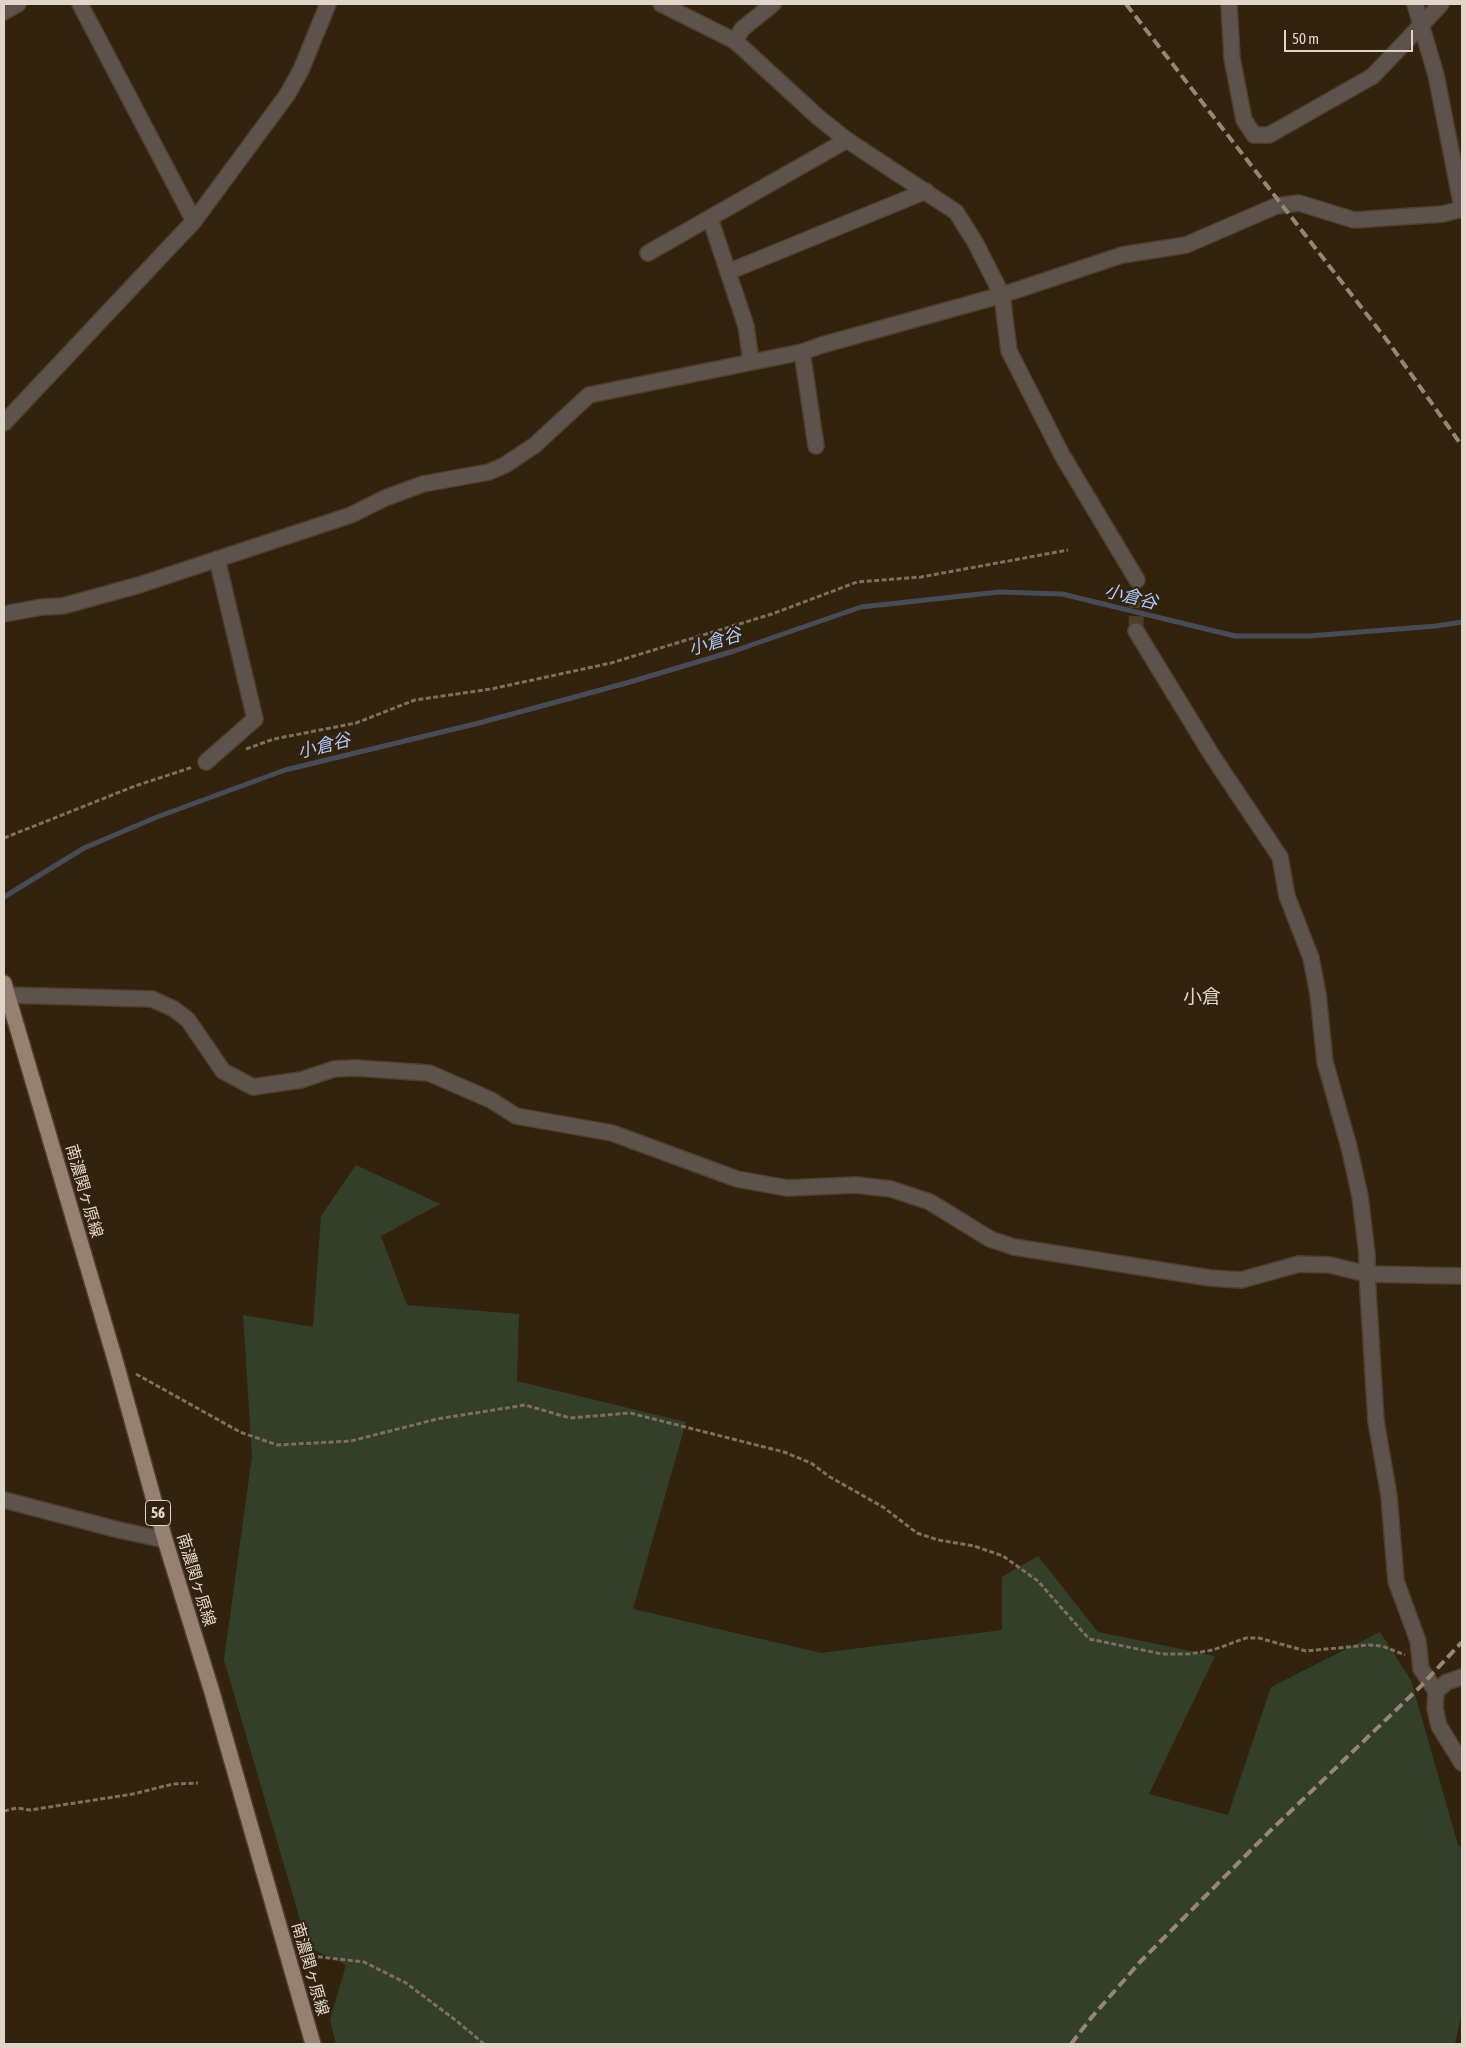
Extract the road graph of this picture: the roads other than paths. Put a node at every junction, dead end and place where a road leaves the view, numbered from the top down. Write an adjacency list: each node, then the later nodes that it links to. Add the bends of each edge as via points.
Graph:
1 (18, 4): 9 (street)
2 (80, 4): 16 (street)
3 (661, 4): 11 (street)
4 (773, 4): 11 (street, via 742,29)
5 (1229, 4): 10 (street, via 1232,58 1244,120 1254,135 1269,136 1373,76)
6 (1415, 4): 10 (street)
7 (1441, 4): 10 (street)
8 (322, 7): 16 (street, via 301,70 287,95)
9 (4, 12)
10 (1421, 27): 14 (street, via 1436,75)
11 (735, 41): 12 (street)
12 (847, 140): 13 (street); 15 (street)
13 (926, 190): 18 (street); 19 (street, via 956,212)
14 (1462, 208): 19 (street, via 1443,214 1354,220 1299,203 1276,206 1186,245 1122,255)
15 (710, 218): 17 (street); 18 (street)
16 (194, 221): 22 (street)
17 (648, 253)
18 (728, 272): 21 (street, via 746,326)
19 (1002, 295): 20 (street); 25 (street, via 1009,351 1062,455)
20 (802, 352): 21 (street); 23 (street)
21 (751, 361): 24 (street, via 589,395 534,445 505,465 489,472 423,484 350,515)
22 (4, 423)
23 (816, 446)
24 (217, 558): 26 (street, via 139,586 63,606 42,606); 28 (street, via 255,719)
25 (1137, 580)
26 (4, 614)
27 (1136, 631): 30 (street, via 1280,858 1287,896 1311,958 1325,1062 1350,1147 1360,1196)
28 (206, 762)
29 (5, 991): 30 (street, via 152,999 174,1008 188,1020 224,1071 253,1087 301,1080 334,1069 429,1073 491,1100 516,1116 612,1133 737,1179 787,1188 856,1185 891,1190 930,1202 990,1239 1014,1247 1210,1278 1241,1280 1300,1264 1330,1264); 33 (main road, 南濃関ヶ原線 / 56)
30 (1367, 1274): 31 (street); 35 (street, via 1376,1421 1388,1496 1396,1581 1418,1641 1420,1669)
31 (1462, 1276)
32 (4, 1500): 33 (street)
33 (166, 1540): 37 (main road, 南濃関ヶ原線 / 56)
34 (1462, 1677): 35 (street, via 1447,1682)
35 (1436, 1691): 36 (street, via 1439,1726)
36 (1462, 1763)
37 (313, 2044)

